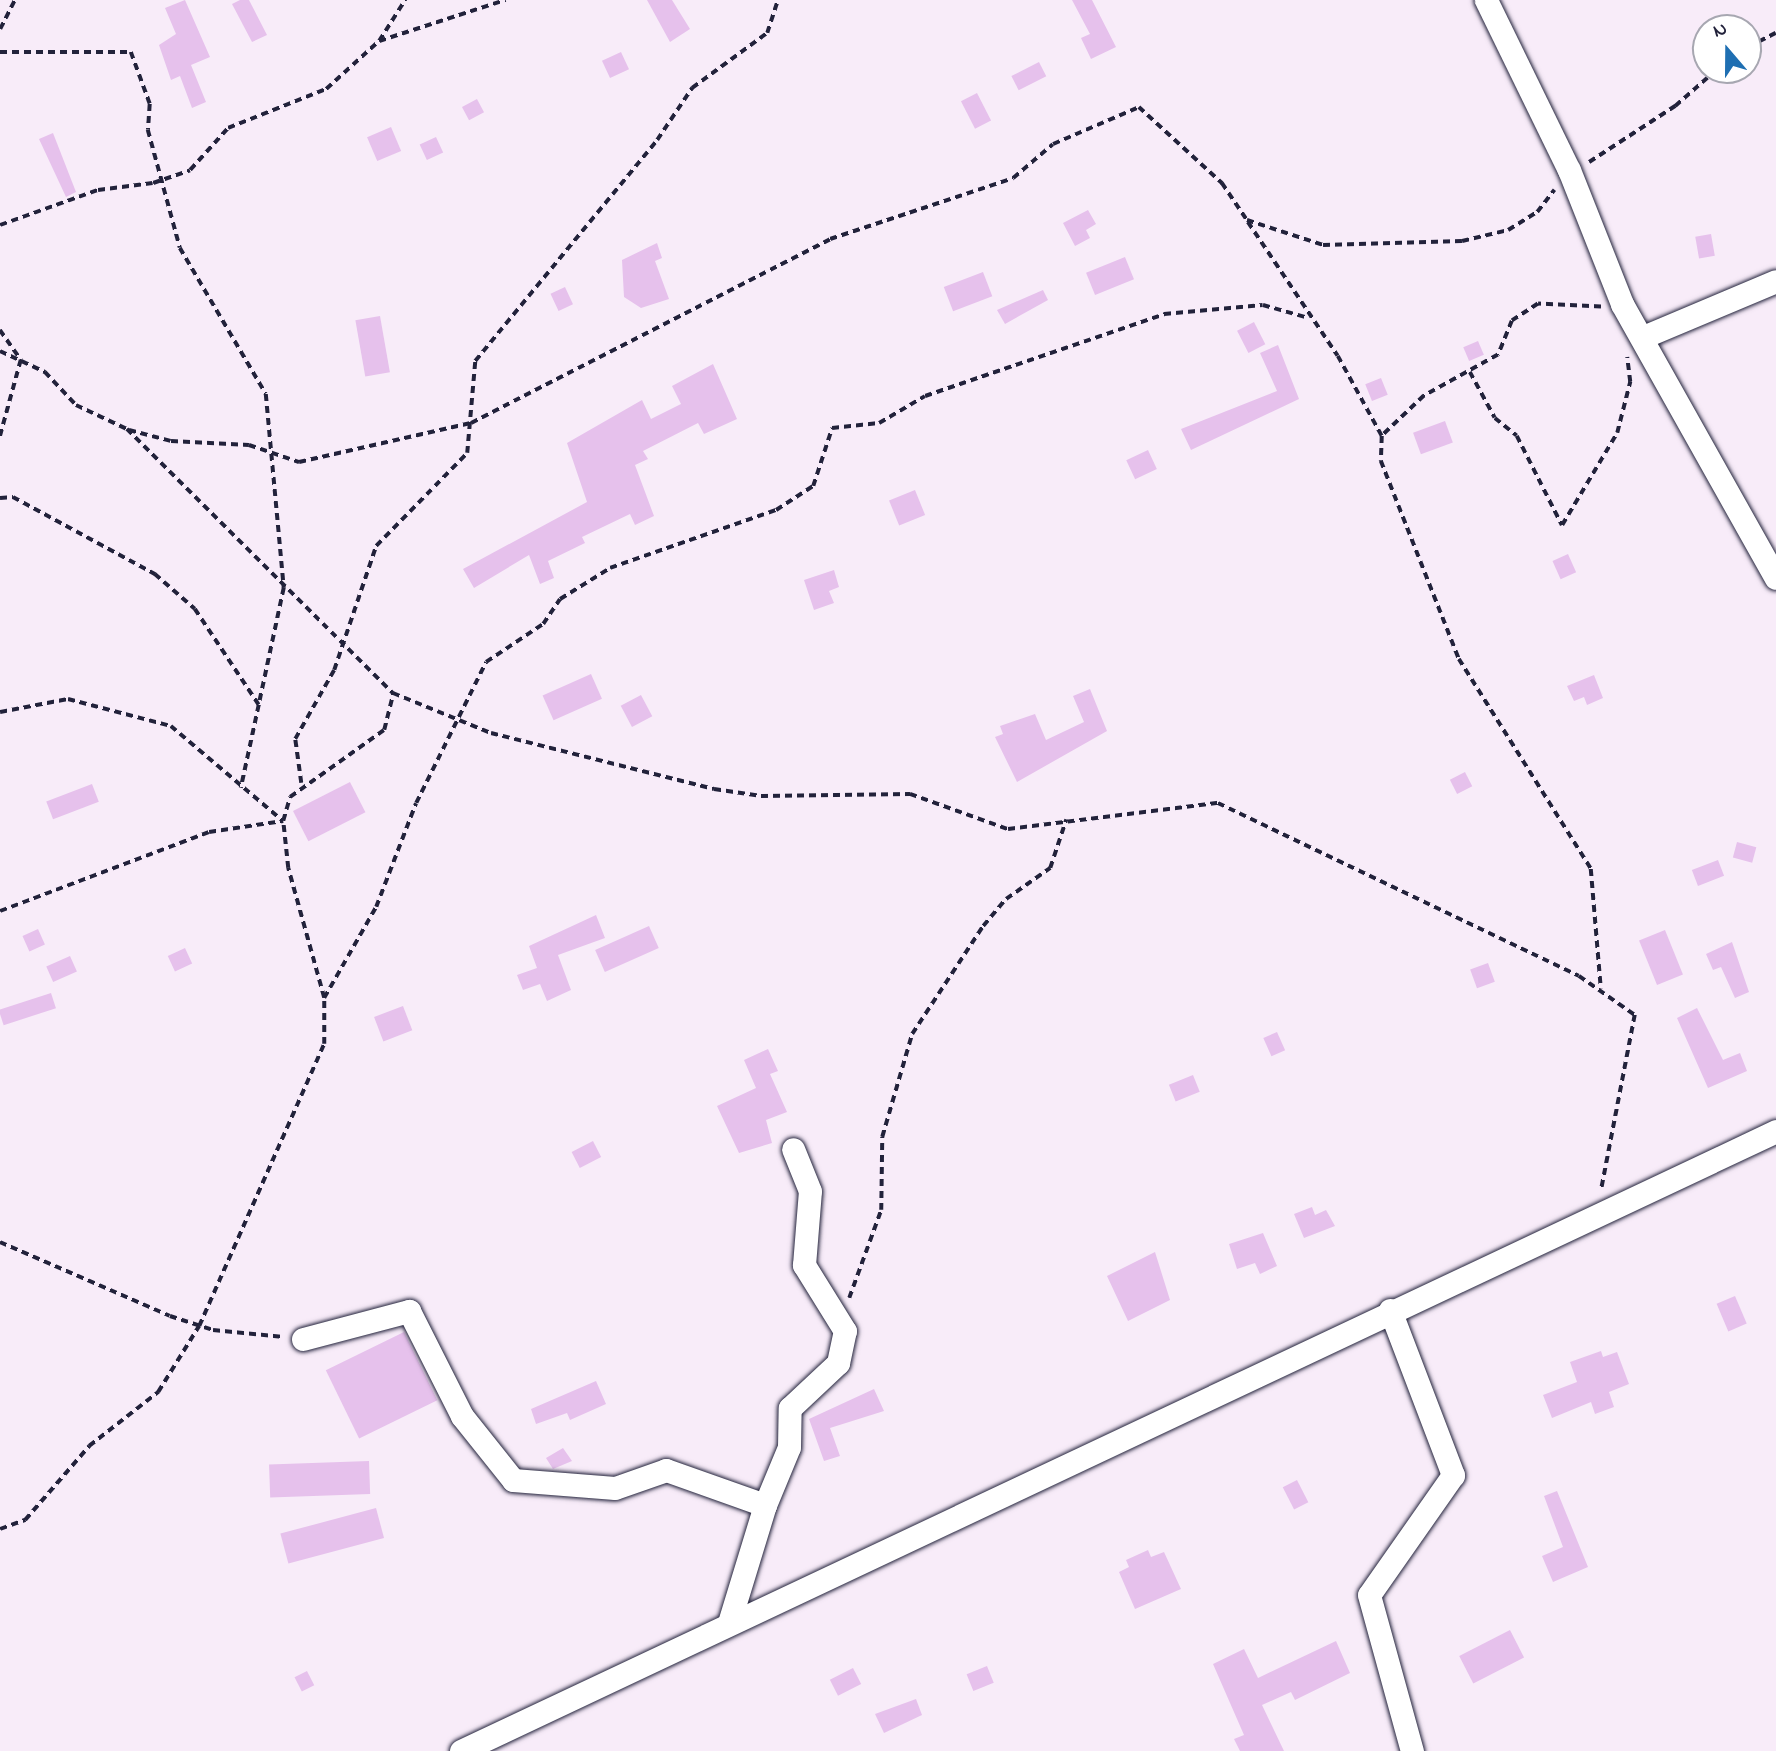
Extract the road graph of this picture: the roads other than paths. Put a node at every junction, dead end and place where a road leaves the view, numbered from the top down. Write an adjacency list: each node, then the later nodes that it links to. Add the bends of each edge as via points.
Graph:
1 (1486, 0): 3 (street, via 1569,170)
2 (1776, 281): 3 (street)
3 (1634, 340): 4 (street)
4 (1776, 578)
5 (1776, 1131): 7 (street, via 1597,1210)
6 (793, 1149): 9 (street, via 810,1191 804,1265 845,1331 838,1363 790,1408 789,1447)
7 (1390, 1310): 10 (street); 12 (street, via 1453,1475 1369,1595)
8 (303, 1339): 9 (street, via 409,1311 462,1416 513,1480 615,1488 666,1470)
9 (765, 1505): 10 (street)
10 (729, 1623): 11 (street)
11 (461, 1751)
12 (1412, 1751)

